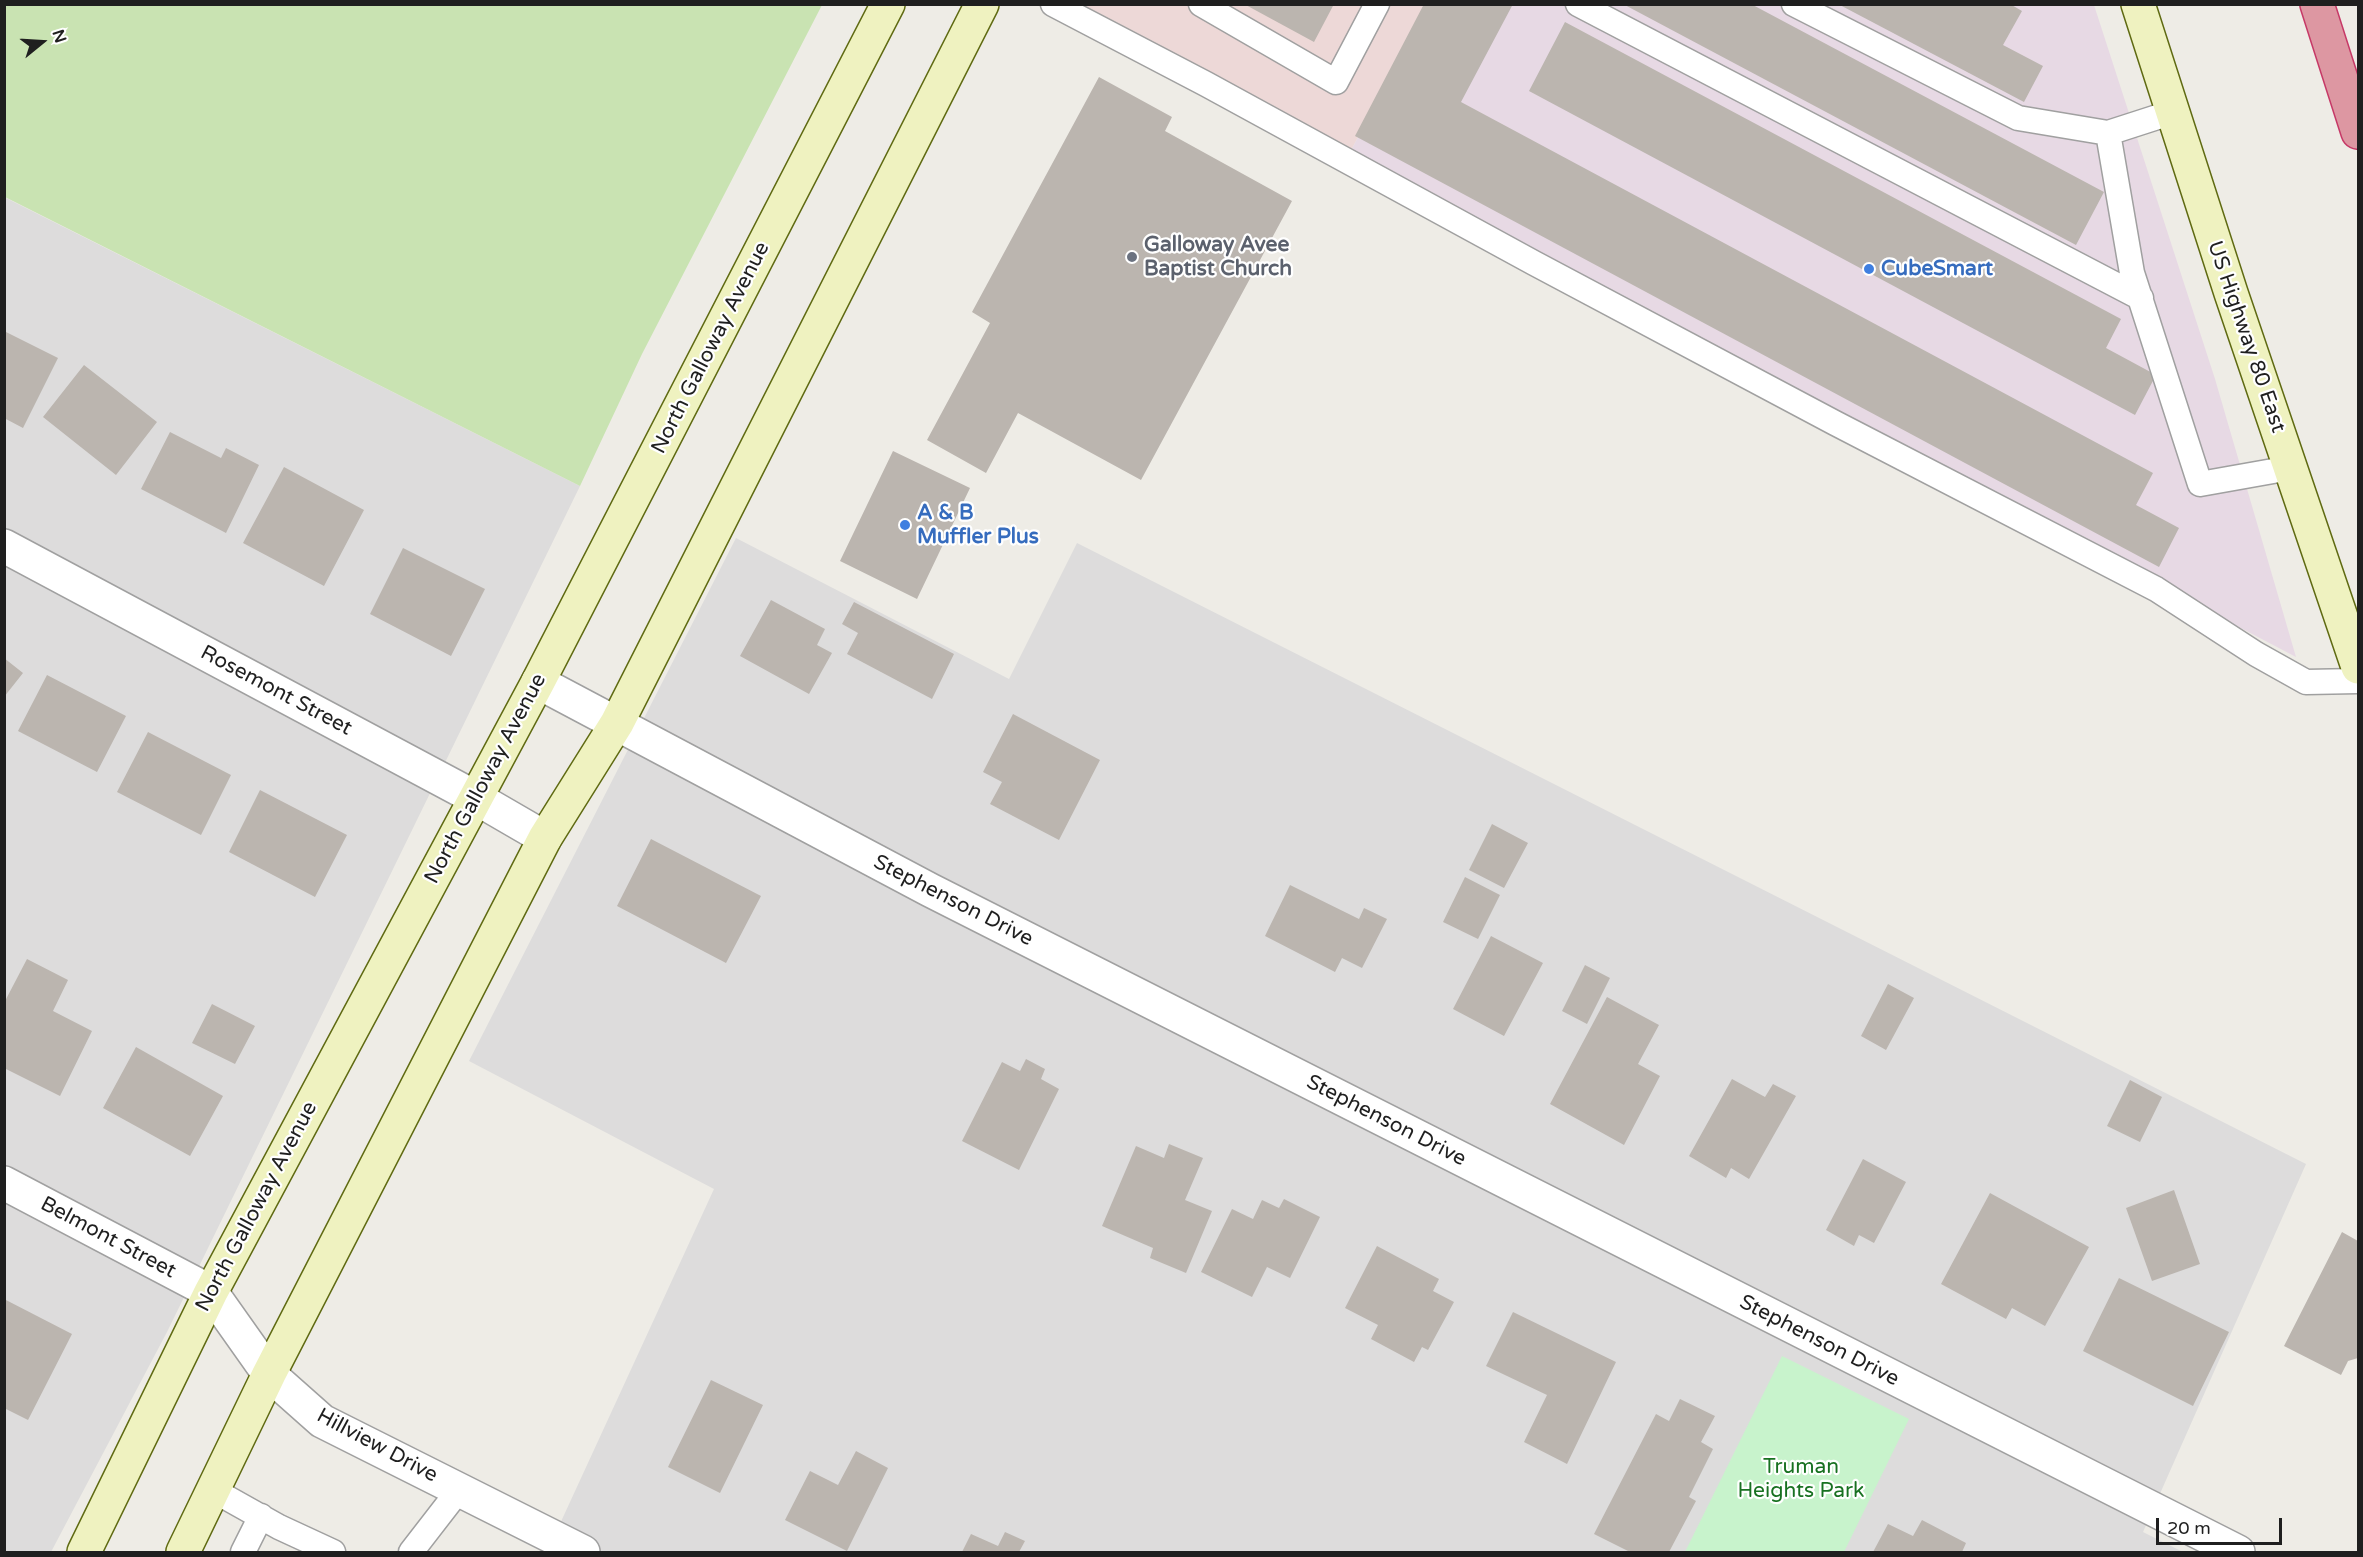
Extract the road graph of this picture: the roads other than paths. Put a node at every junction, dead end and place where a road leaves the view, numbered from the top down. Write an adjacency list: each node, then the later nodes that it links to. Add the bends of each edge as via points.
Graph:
1 (888, 4): 18 (main road, North Galloway Avenue)
2 (982, 4): 19 (main road)
3 (1053, 4): 17 (lane, via 1524,258 2156,589 2306,682)
4 (1201, 4): 5 (lane, via 1336,82)
5 (1377, 4)
6 (1578, 4): 13 (lane)
7 (1794, 4): 12 (lane, via 2018,118)
8 (2138, 4): 10 (main road, US Highway 80 East)
9 (2317, 4): 11 (highway)
10 (2173, 112): 12 (lane); 14 (main road, US Highway 80 East)
11 (2358, 132)
12 (2108, 133): 13 (lane, via 2132,273)
13 (2141, 298): 14 (lane, via 2200,484)
14 (2290, 468): 16 (main road, US Highway 80 East)
15 (4, 546): 20 (street, Rosemont Street)
16 (2358, 667)
17 (2358, 681)
18 (538, 682): 19 (street, Stephenson Drive); 20 (main road, North Galloway Avenue)
19 (617, 723): 21 (main road); 34 (street, Stephenson Drive, via 930,890)
20 (476, 798): 21 (street, Rosemont Street); 23 (main road, North Galloway Avenue)
21 (545, 838): 24 (main road)
22 (4, 1183): 23 (street, Belmont Street)
23 (211, 1292): 24 (street, Hillview Drive); 28 (main road, North Galloway Avenue)
24 (269, 1374): 25 (main road); 26 (street, Hillview Drive, via 322,1421)
25 (213, 1490): 27 (lane); 29 (main road)
26 (459, 1490): 32 (lane); 33 (street, Hillview Drive)
27 (261, 1516): 30 (lane); 31 (lane)
28 (84, 1552)
29 (183, 1552)
30 (243, 1552)
31 (333, 1552)
32 (411, 1552)
33 (583, 1552)
34 (2238, 1552)

